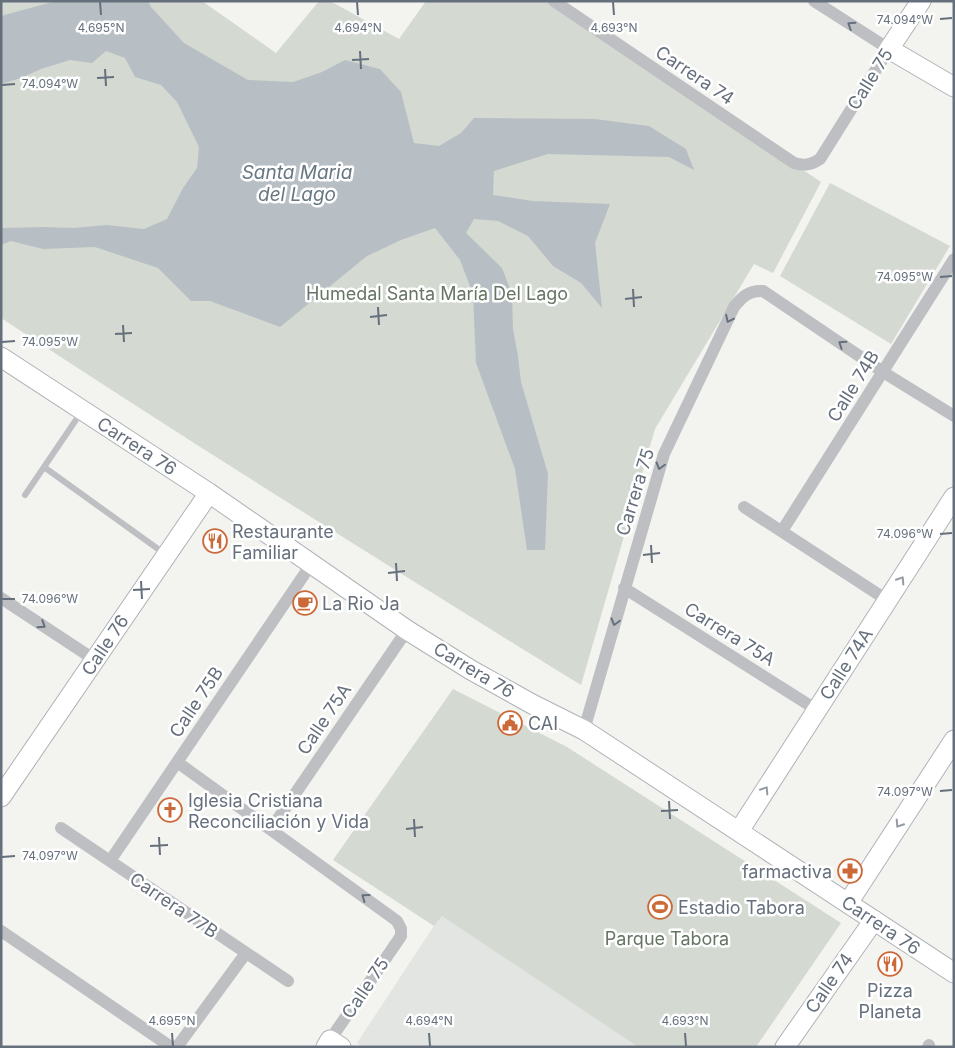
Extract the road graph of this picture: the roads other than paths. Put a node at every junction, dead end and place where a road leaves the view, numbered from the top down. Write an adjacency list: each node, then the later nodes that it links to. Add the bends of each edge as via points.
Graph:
1 (554, 1): 6 (street, Carrera 74, via 794,163 809,165)
2 (814, 1): 4 (street, one-way to 2)
3 (921, 1): 4 (street, Calle 75)
4 (889, 49): 5 (street); 6 (street, Calle 75)
5 (954, 88)
6 (820, 159)
7 (954, 259): 9 (street, Calle 74B)
8 (1, 357): 10 (street, Carrera 76)
9 (882, 372): 11 (street); 17 (street, Calle 74B); 20 (street, Carrera 75, one-way to 20, via 763,291 756,290 743,296 734,307 664,454)
10 (82, 411): 12 (lane); 13 (street, Carrera 76)
11 (954, 416)
12 (44, 468): 14 (lane); 18 (lane)
13 (209, 493): 18 (street, Calle 76); 19 (street, Carrera 76)
14 (25, 495)
15 (954, 497): 22 (street, Calle 74A, one-way to 15)
16 (744, 507): 17 (street)
17 (782, 531): 22 (street)
18 (167, 555): 24 (street, Calle 76)
19 (312, 564): 23 (street, Carrera 76); 28 (street, Calle 75B)
20 (624, 588): 25 (street, Carrera 75A); 26 (street, Carrera 75, one-way to 26)
21 (1, 598): 24 (street, one-way to 24)
22 (887, 600): 25 (street, Calle 74A)
23 (407, 630): 26 (street, Carrera 76, via 471,670); 31 (street, Calle 75A)
24 (95, 660): 29 (street, Calle 76)
25 (817, 710): 32 (street, Calle 74A, one-way to 25)
26 (584, 730): 32 (street, Carrera 76)
27 (954, 740): 34 (street, one-way to 34)
28 (177, 762): 31 (street); 33 (street, Calle 75B)
29 (1, 797)
30 (61, 828): 33 (street, Carrera 77B)
31 (270, 828): 40 (street, Calle 75, one-way to 31, via 401,936 401,929 397,921)
32 (739, 831): 34 (street, Carrera 76)
33 (110, 861): 37 (street, Carrera 77B)
34 (848, 903): 35 (street, Carrera 76)
35 (874, 920): 38 (street, Carrera 76); 43 (street, Calle 74)
36 (1, 931): 41 (street)
37 (246, 953): 39 (street, Carrera 77B); 42 (street)
38 (954, 973)
39 (288, 981)
40 (332, 1044)
41 (171, 1047)
42 (177, 1047)
43 (785, 1047)

